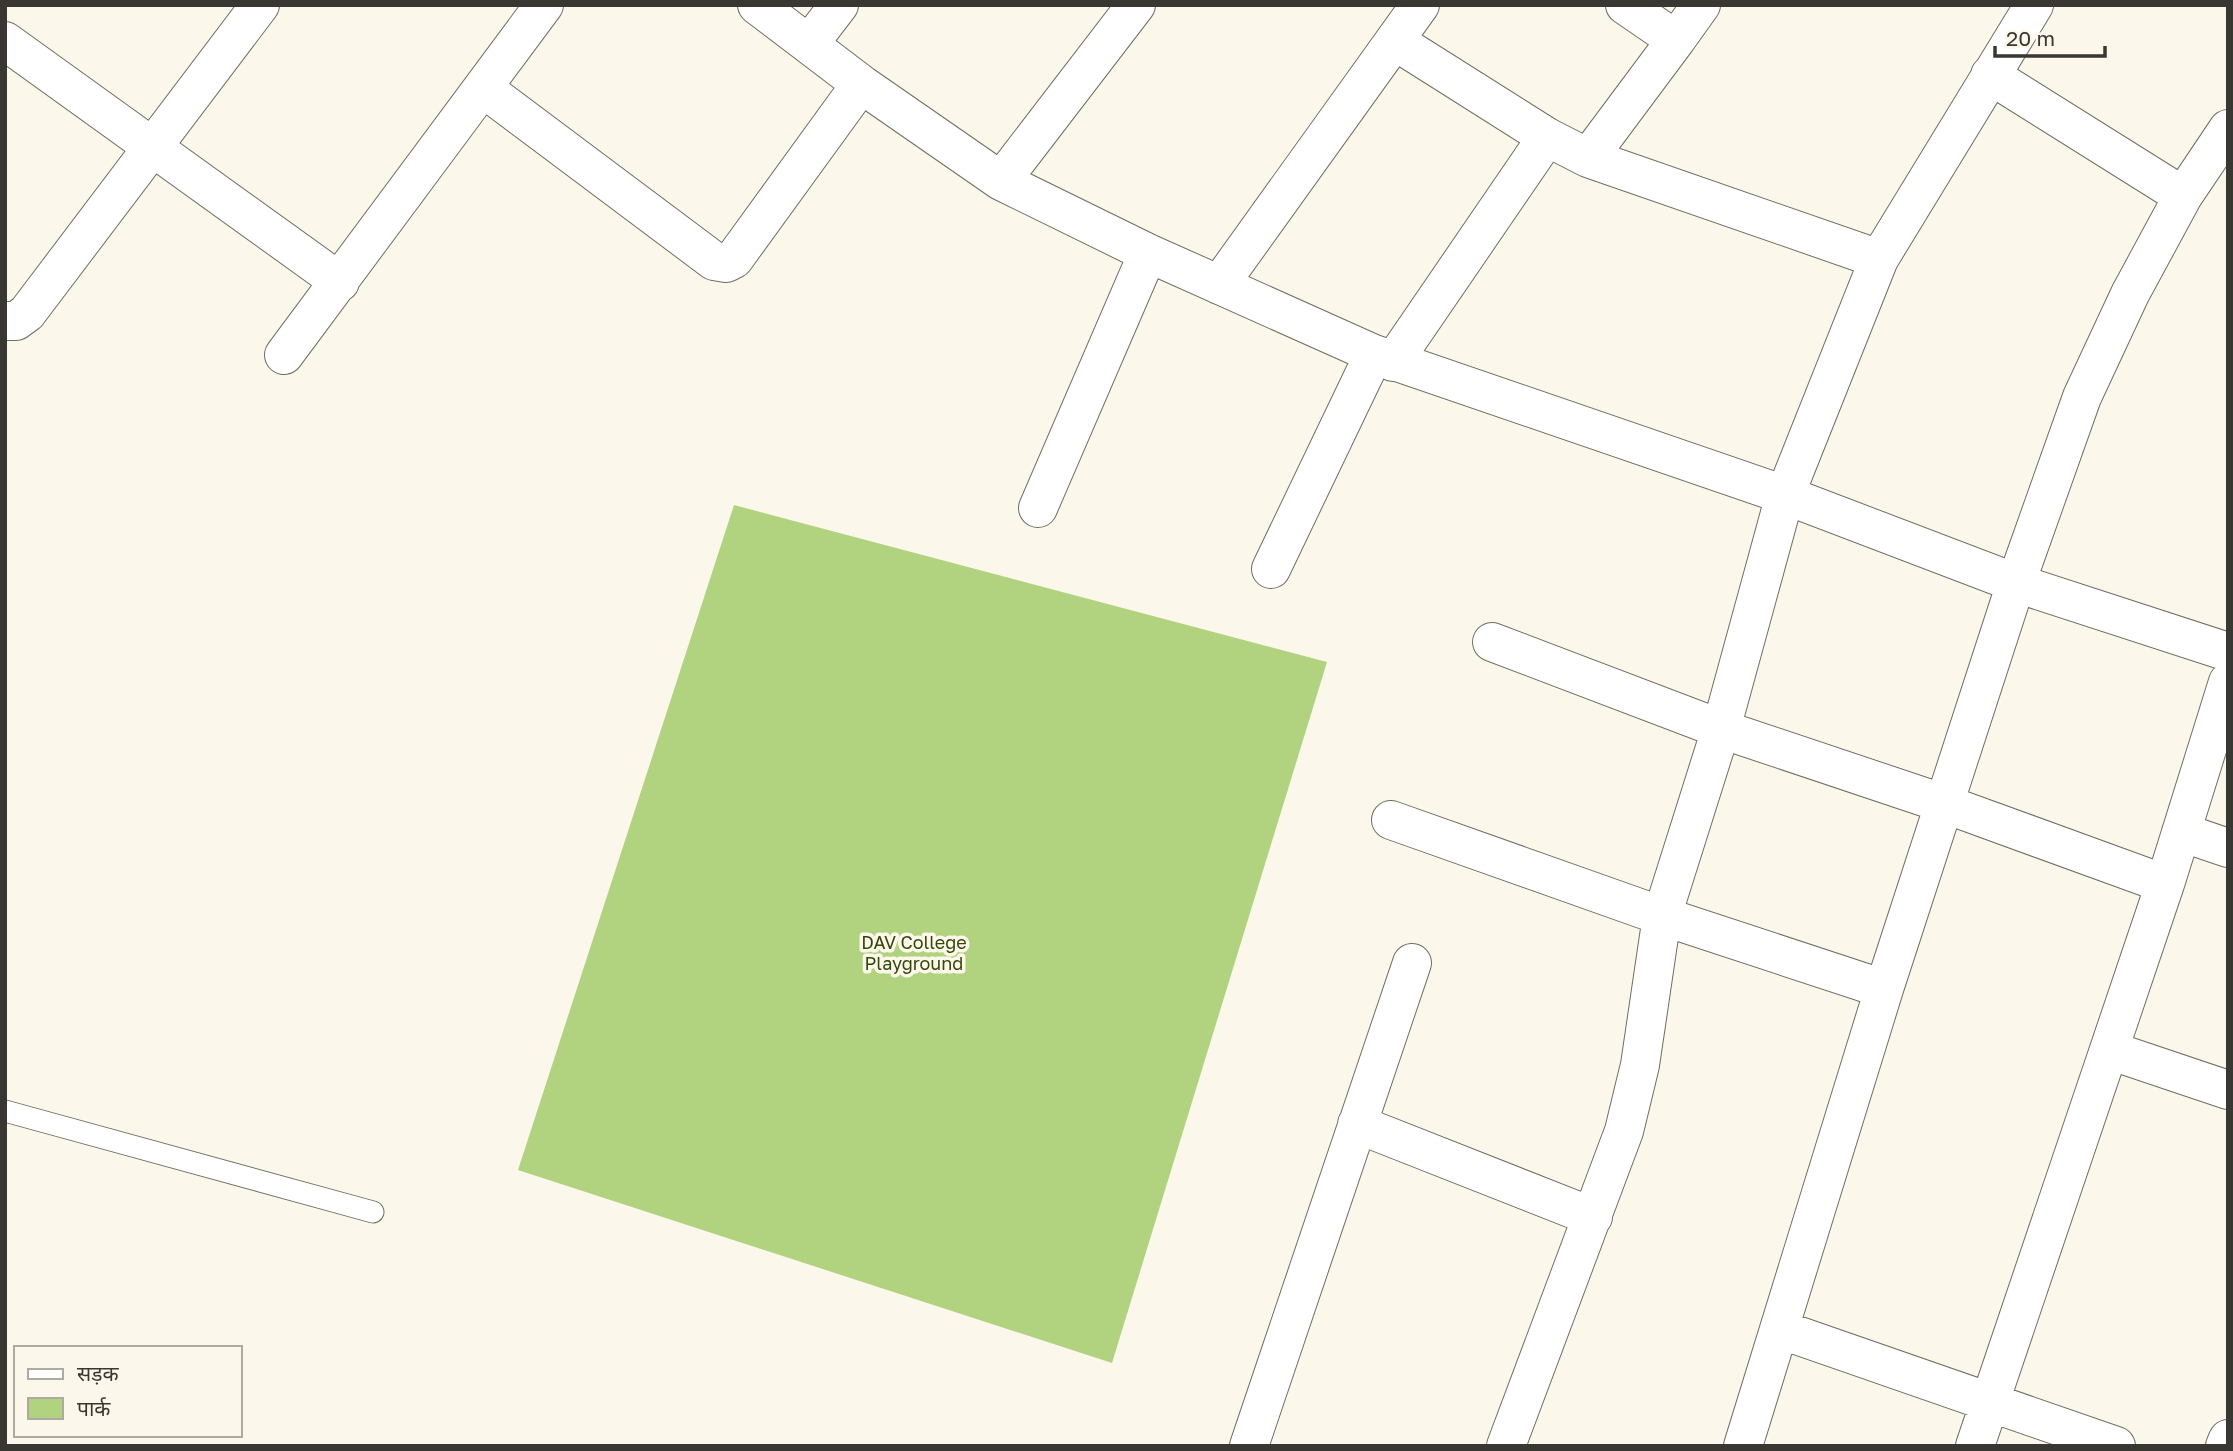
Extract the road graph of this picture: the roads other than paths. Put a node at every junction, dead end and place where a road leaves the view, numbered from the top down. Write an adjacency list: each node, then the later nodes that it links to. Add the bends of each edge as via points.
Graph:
1 (260, 5): 19 (street)
2 (544, 5): 16 (street)
3 (757, 5): 13 (street)
4 (839, 5): 13 (street)
5 (1136, 5): 21 (street)
6 (1420, 5): 12 (street)
7 (1625, 5): 10 (street)
8 (1701, 5): 10 (street)
9 (2034, 5): 14 (street)
10 (1676, 40): 20 (street)
11 (5, 41): 19 (street)
12 (1395, 41): 18 (street); 26 (street)
13 (809, 44): 15 (street)
14 (1990, 75): 22 (street); 24 (street)
15 (861, 84): 16 (street, via 734,259 726,262 714,261); 21 (street)
16 (483, 88): 25 (street)
17 (2228, 129): 22 (street)
18 (1547, 137): 20 (street); 29 (street)
19 (153, 148): 25 (street); 27 (street, via 27,313 16,321)
20 (1588, 158): 24 (street)
21 (1001, 181): 23 (street)
22 (2183, 196): 33 (street, via 2082,397)
23 (1148, 253): 26 (street); 31 (street)
24 (1880, 259): 30 (street)
25 (340, 282): 28 (street)
26 (1219, 285): 29 (street)
27 (5, 321)
28 (284, 355)
29 (1383, 358): 30 (street); 32 (street)
30 (1785, 495): 33 (street); 37 (street)
31 (1038, 508)
32 (1271, 569)
33 (2016, 583): 35 (street); 38 (street)
34 (1492, 642): 37 (street)
35 (2228, 652)
36 (2228, 682): 40 (street)
37 (1721, 729): 38 (street); 43 (street)
38 (1945, 804): 42 (street); 45 (street)
39 (1391, 820): 43 (street)
40 (2181, 832): 41 (street); 42 (street)
41 (2228, 848)
42 (2165, 884): 46 (street)
43 (1662, 916): 45 (street); 51 (street, via 1640,1065 1624,1131)
44 (1412, 963): 49 (street)
45 (1884, 989): 52 (street)
46 (2109, 1050): 47 (street); 53 (street)
47 (2228, 1090)
48 (5, 1111): 50 (lane)
49 (1357, 1124): 51 (street); 55 (street)
50 (373, 1212)
51 (1593, 1217): 56 (street)
52 (1779, 1329): 53 (street); 57 (street)
53 (1989, 1402): 58 (street); 59 (street)
54 (2228, 1439): 60 (street)
55 (1249, 1446)
56 (1506, 1446)
57 (1743, 1446)
58 (1975, 1446)
59 (2116, 1446)
60 (2225, 1446)

